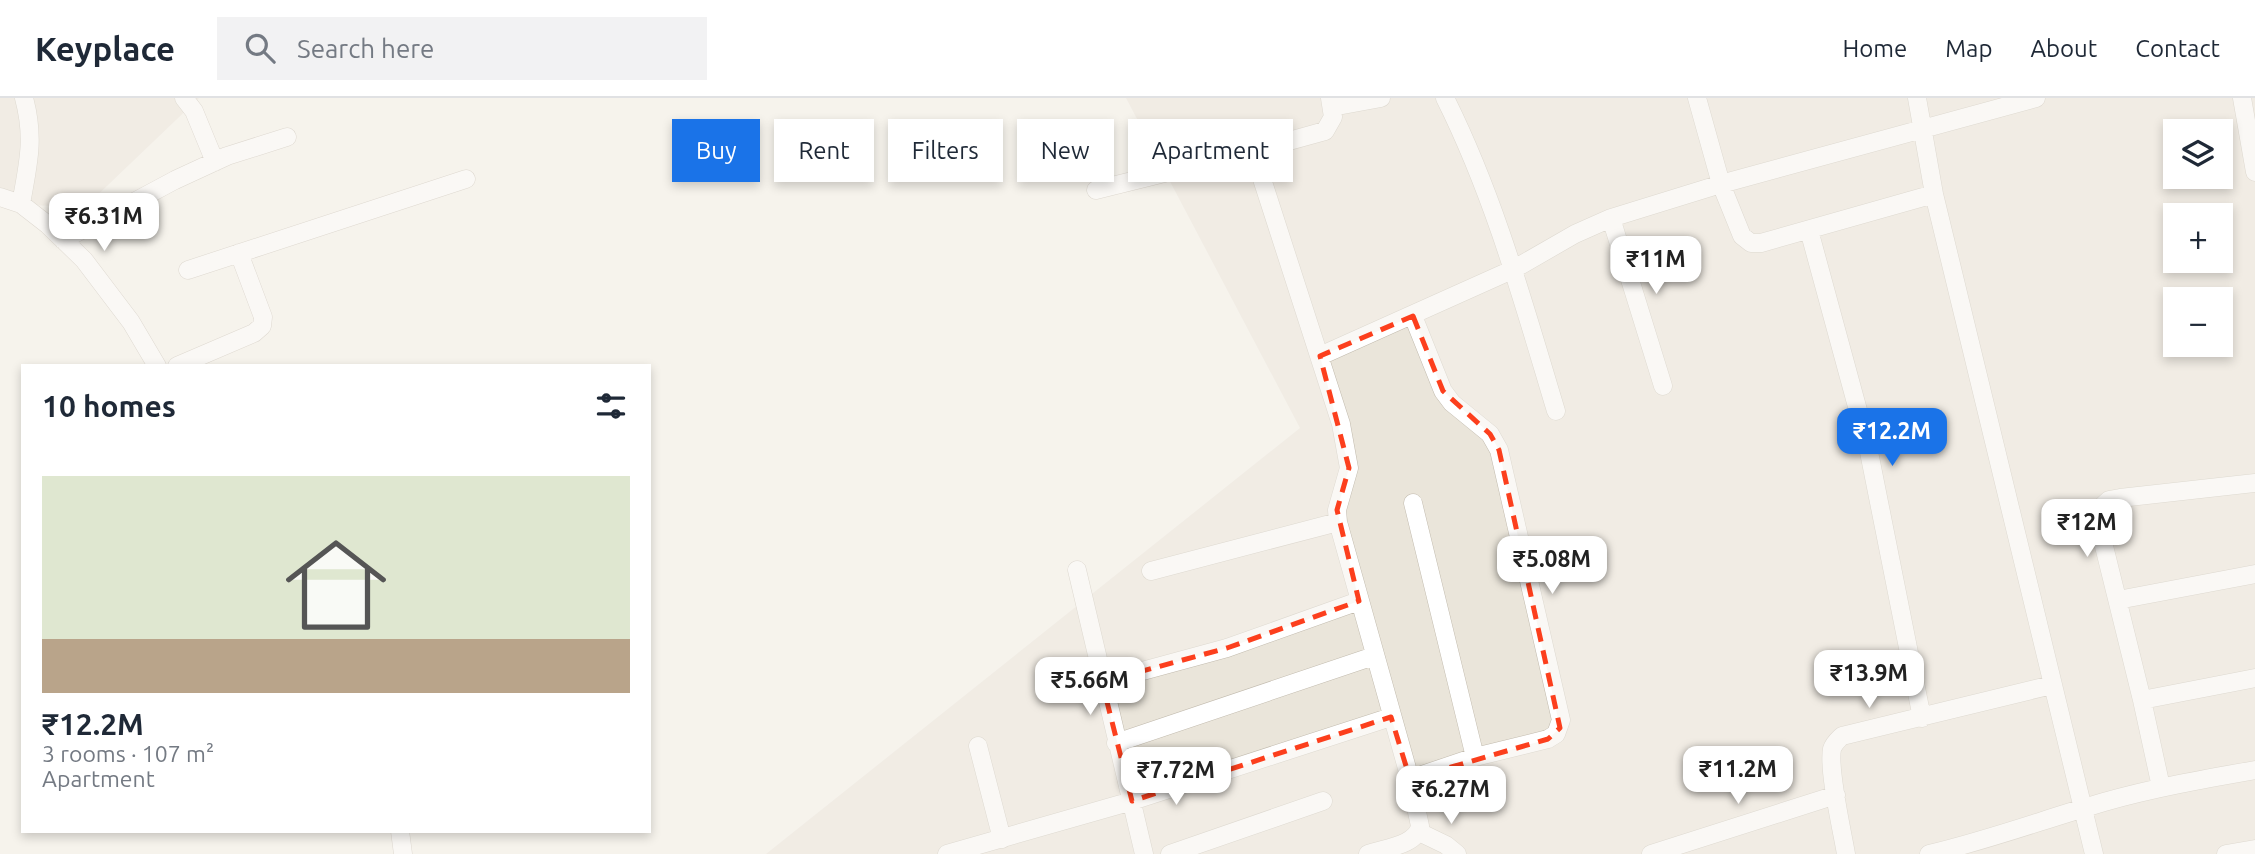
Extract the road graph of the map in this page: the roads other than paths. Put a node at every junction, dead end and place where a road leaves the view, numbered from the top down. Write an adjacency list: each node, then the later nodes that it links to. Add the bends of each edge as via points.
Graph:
1 (24, 98): 22 (street, via 31,132)
2 (184, 98): 13 (street)
3 (1381, 98): 9 (street)
4 (1445, 98): 27 (street)
5 (1697, 98): 18 (street)
6 (1917, 98): 10 (street)
7 (2036, 98): 10 (street)
8 (2242, 98): 14 (street)
9 (1331, 102): 12 (street, via 1334,117 1325,131)
10 (1923, 130): 18 (street); 20 (street)
11 (286, 137): 13 (street)
12 (1293, 140)
13 (215, 162): 25 (street)
14 (2255, 172)
15 (466, 179): 26 (street)
16 (1128, 182): 19 (street)
17 (1263, 182): 30 (street)
18 (1721, 184): 23 (street); 24 (street, via 1742,236 1751,243)
19 (1096, 190)
20 (1934, 194): 24 (street); 46 (street)
21 (0, 198): 22 (street)
22 (21, 204): 25 (street)
23 (1611, 218): 27 (street); 33 (street)
24 (1809, 230): 49 (street, via 1868,447)
25 (63, 240): 31 (street, via 110,292)
26 (239, 253): 28 (street); 32 (street, via 263,317 262,326)
27 (1514, 269): 29 (street); 34 (street)
28 (188, 270)
29 (1413, 316): 30 (street); 52 (street, via 1443,391 1490,434 1499,450 1561,720 1556,734 1548,738)
30 (1320, 356): 37 (street, via 1347,448 1349,468)
31 (156, 364)
32 (182, 364)
33 (1663, 386)
34 (1556, 411)
35 (2254, 485): 41 (street, via 2120,498 2101,506 2098,519)
36 (1413, 503): 52 (street)
37 (1338, 522): 39 (street); 42 (street)
38 (1077, 570): 45 (street)
39 (1151, 571)
40 (2255, 574): 41 (street)
41 (2118, 600): 47 (street)
42 (1359, 601): 43 (street); 45 (street, via 1227,648)
43 (1374, 656): 48 (street); 50 (street)
44 (2255, 678): 47 (street)
45 (1102, 682): 50 (street)
46 (2052, 685): 49 (street); 59 (street)
47 (2142, 700): 55 (street)
48 (1391, 717): 54 (street); 57 (street)
49 (1922, 718): 56 (street, via 1836,741 1832,751)
50 (1116, 743): 57 (street)
51 (978, 746): 62 (street)
52 (1475, 757): 54 (street)
53 (2255, 769): 55 (street)
54 (1410, 779): 60 (street)
55 (2161, 787): 59 (street)
56 (1836, 795): 63 (street); 72 (street)
57 (1132, 801): 62 (street); 67 (street)
58 (1323, 801): 68 (street)
59 (2081, 809): 73 (street); 74 (street)
60 (1419, 832): 69 (street, via 1412,839); 70 (street)
61 (400, 833): 65 (street)
62 (1002, 839): 66 (street)
63 (1681, 849): 71 (street)
64 (2255, 849): 75 (street)
65 (403, 854)
66 (947, 854)
67 (1144, 854)
68 (1170, 854)
69 (1368, 854)
70 (1457, 854)
71 (1651, 854)
72 (1846, 854)
73 (1930, 854)
74 (2094, 854)
75 (2226, 854)

